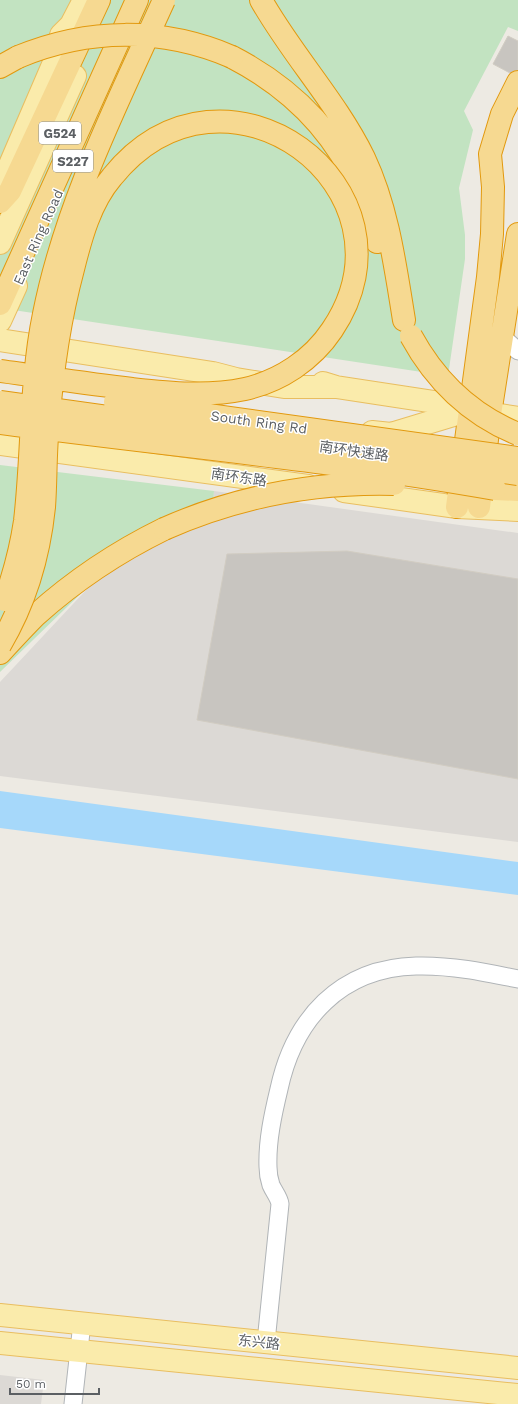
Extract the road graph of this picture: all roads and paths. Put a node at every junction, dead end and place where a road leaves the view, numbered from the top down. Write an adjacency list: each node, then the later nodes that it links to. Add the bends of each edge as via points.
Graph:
1 (120, 0): 13 (highway, G524)
2 (137, 0): 14 (highway, G524)
3 (146, 0): 16 (main road, East Ring Road / S227)
4 (164, 0): 37 (highway, bridge, via 101,141 59,249 38,347 22,538)
5 (261, 0): 15 (highway, via 326,95 364,157 392,245)
6 (97, 3): 9 (main road, via 61,35 58,53); 10 (highway, via 10,191); 12 (main road, S227)
7 (0, 67): 15 (highway, bridge, via 33,51 63,41 125,34 187,42 217,51 259,72 285,90 308,111 345,161 365,204)
8 (518, 82): 25 (highway, via 502,114 490,154 493,187 492,234)
9 (0, 188)
10 (0, 202)
11 (518, 234): 17 (highway)
12 (0, 243)
13 (0, 267)
14 (0, 304)
15 (404, 320): 28 (highway, bridge, via 424,359 450,390 481,415)
16 (0, 322)
17 (501, 336): 19 (street); 25 (highway)
18 (0, 340): 25 (main road, via 213,373 253,371)
19 (518, 351)
20 (0, 371): 38 (highway, bridge, via 46,378 54,379 77,382 92,384 108,386 196,394 246,388 290,370 328,336 340,317 350,291 355,264 354,242 350,220 332,179 317,162 291,141 260,127 227,122 194,124 162,135 134,154 110,179 96,201 85,228 62,311 57,338 54,364 53,372 52,380 51,396 47,428 44,506 39,540 22,600)
21 (0, 378): 25 (main road, via 391,434)
22 (0, 385): 30 (highway, South Ring Rd, bridge)
23 (0, 402): 31 (highway, 南环快速路, bridge)
24 (518, 406): 25 (street)
25 (480, 412): 26 (main road); 34 (highway); 35 (highway)
26 (518, 418)
27 (0, 423): 32 (highway, bridge, via 143,442 272,455)
28 (518, 434)
29 (0, 444): 34 (main road, 南环东路)
30 (518, 458)
31 (518, 474)
32 (495, 489): 33 (highway); 39 (highway, bridge, via 374,483 321,487 258,497 204,512 146,538 99,565 35,616)
33 (518, 490)
34 (457, 506): 35 (main road, 南环东路)
35 (478, 507): 36 (main road, 南环东路)
36 (518, 510)
37 (0, 610)
38 (0, 645)
39 (0, 653)
40 (518, 979): 43 (street, via 436,966 390,969 340,989 327,998 310,1017 284,1068 271,1130 269,1174 280,1204)
41 (0, 1315): 42 (main road, 东兴路)
42 (82, 1323): 43 (main road, 东兴路); 45 (street)
43 (266, 1342): 46 (main road, 东兴路)
44 (0, 1343): 45 (main road, 东兴路)
45 (78, 1351): 47 (main road, 东兴路); 48 (street)
46 (518, 1368)
47 (518, 1395)
48 (73, 1404)

